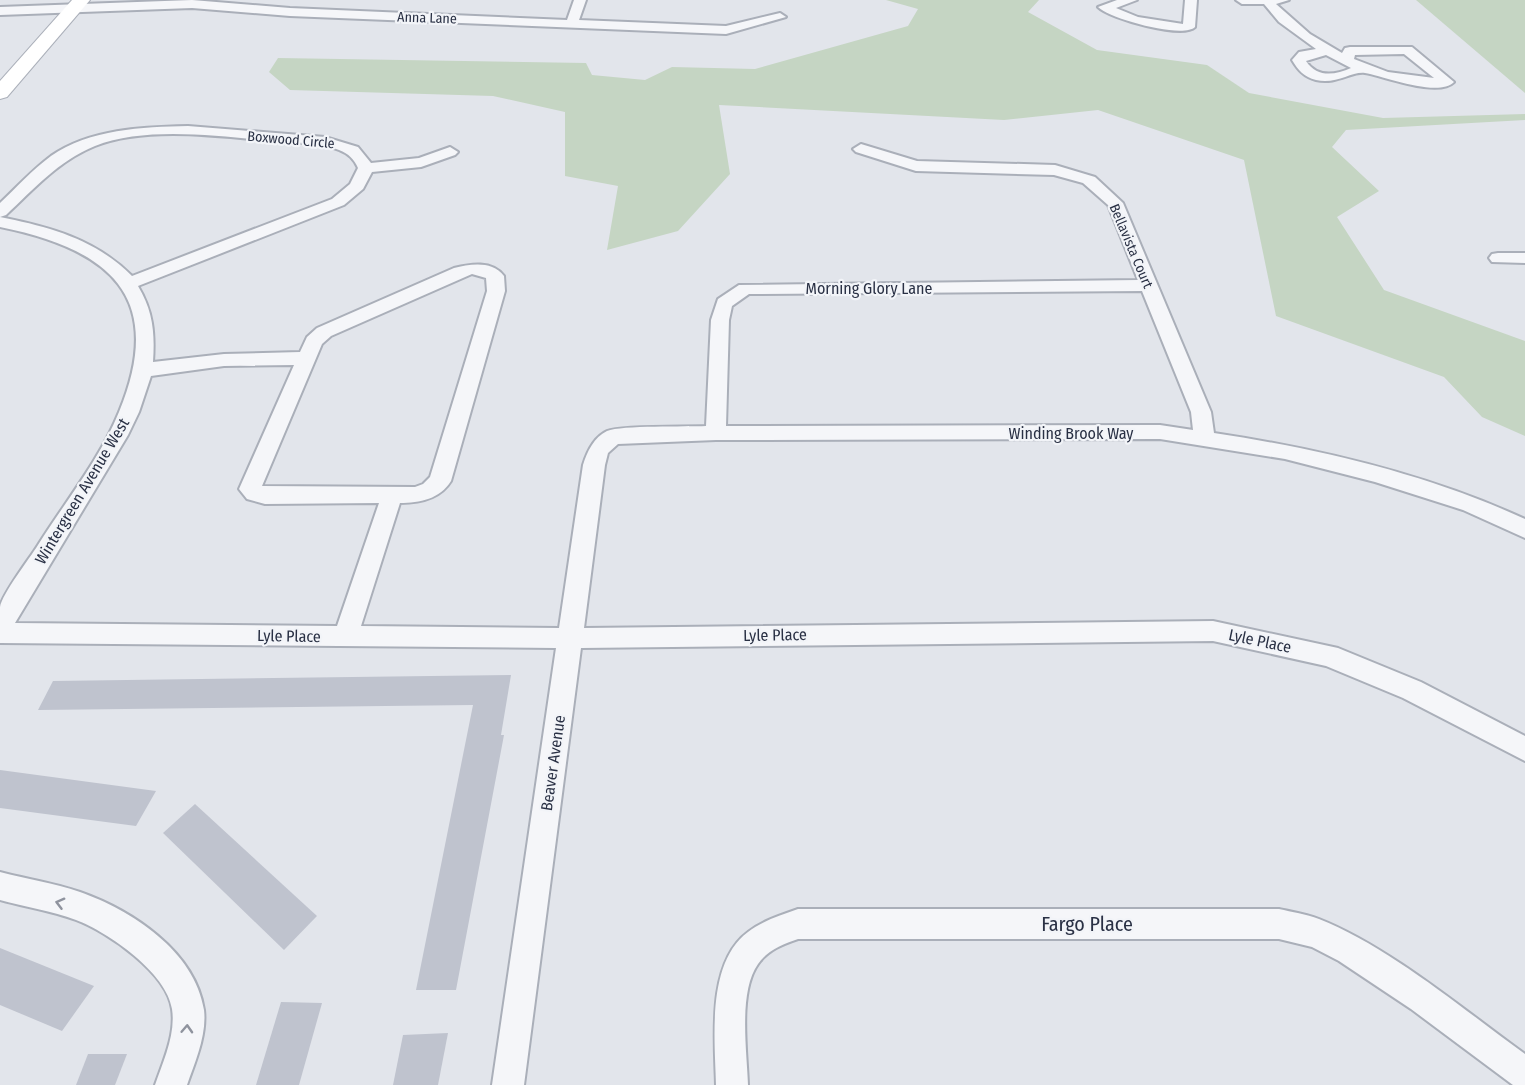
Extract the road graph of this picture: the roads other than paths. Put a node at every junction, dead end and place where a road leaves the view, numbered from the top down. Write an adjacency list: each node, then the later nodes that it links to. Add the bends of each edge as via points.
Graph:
1 (580, 0): 10 (street)
2 (1131, 0): 3 (street, via 1104,7 1135,20 1186,28)
3 (1191, 0)
4 (1242, 0): 6 (street)
5 (1286, 0): 6 (street)
6 (1269, 1): 11 (street, via 1304,36)
7 (78, 5): 8 (street, Anna Lane); 10 (street, Anna Lane, via 210,4 290,12); 14 (street)
8 (0, 11)
9 (780, 17): 10 (street, Anna Lane, via 726,30)
10 (572, 23)
11 (1328, 51): 12 (street); 13 (street, via 1304,55 1299,60 1301,65 1319,77 1342,77)
12 (1347, 59): 13 (street); 13 (street, via 1350,51 1407,50 1447,82 1417,83)
13 (1362, 67)
14 (0, 93)
15 (861, 149): 23 (street, Bellavista Court, via 916,166 1055,170 1089,180 1115,203)
16 (450, 152): 17 (street, via 421,162)
17 (366, 168): 18 (street, Boxwood Circle, via 352,149 318,140 164,131 123,133 92,141 63,155); 22 (street, via 349,195 324,209)
18 (0, 212)
19 (0, 222): 22 (street, Wintergreen Avenue West, via 78,243 110,262)
20 (1498, 258): 21 (street)
21 (1525, 258)
22 (130, 283): 25 (street, Wintergreen Avenue West, via 143,308)
23 (1148, 285): 26 (street, Morning Glory Lane, via 745,289 724,303 720,320); 27 (street, Bellavista Court, via 1201,412)
24 (306, 358): 25 (street, via 224,360); 29 (street, via 250,489 265,496); 29 (street, via 314,341 324,332 460,272 472,269 495,276 495,291 445,472 431,490)
25 (143, 370): 31 (street, Wintergreen Avenue West, via 129,411 113,441)
26 (716, 433): 27 (street, Winding Brook Way, via 1160,432); 28 (street, Winding Brook Way, via 625,435)
27 (1204, 437): 30 (street, Winding Brook Way, via 1286,451 1376,474 1471,504)
28 (603, 443): 34 (street, Beaver Avenue, via 594,465)
29 (392, 496): 33 (street)
30 (1525, 529)
31 (0, 626)
32 (0, 633): 33 (street, Lyle Place)
33 (345, 637): 34 (street, Lyle Place)
34 (570, 638): 35 (street, Lyle Place, via 1213,631 1329,656 1412,690); 39 (street, Beaver Avenue)
35 (1525, 749)
36 (0, 886): 38 (street, one-way to 36, via 186,1040 188,1008 174,974 157,956 91,911)
37 (1525, 1074): 40 (street, Fargo Place, via 1350,950 1316,933 1279,924 798,924 768,936 747,953 734,981)
38 (171, 1085)
39 (508, 1085)
40 (732, 1085)

